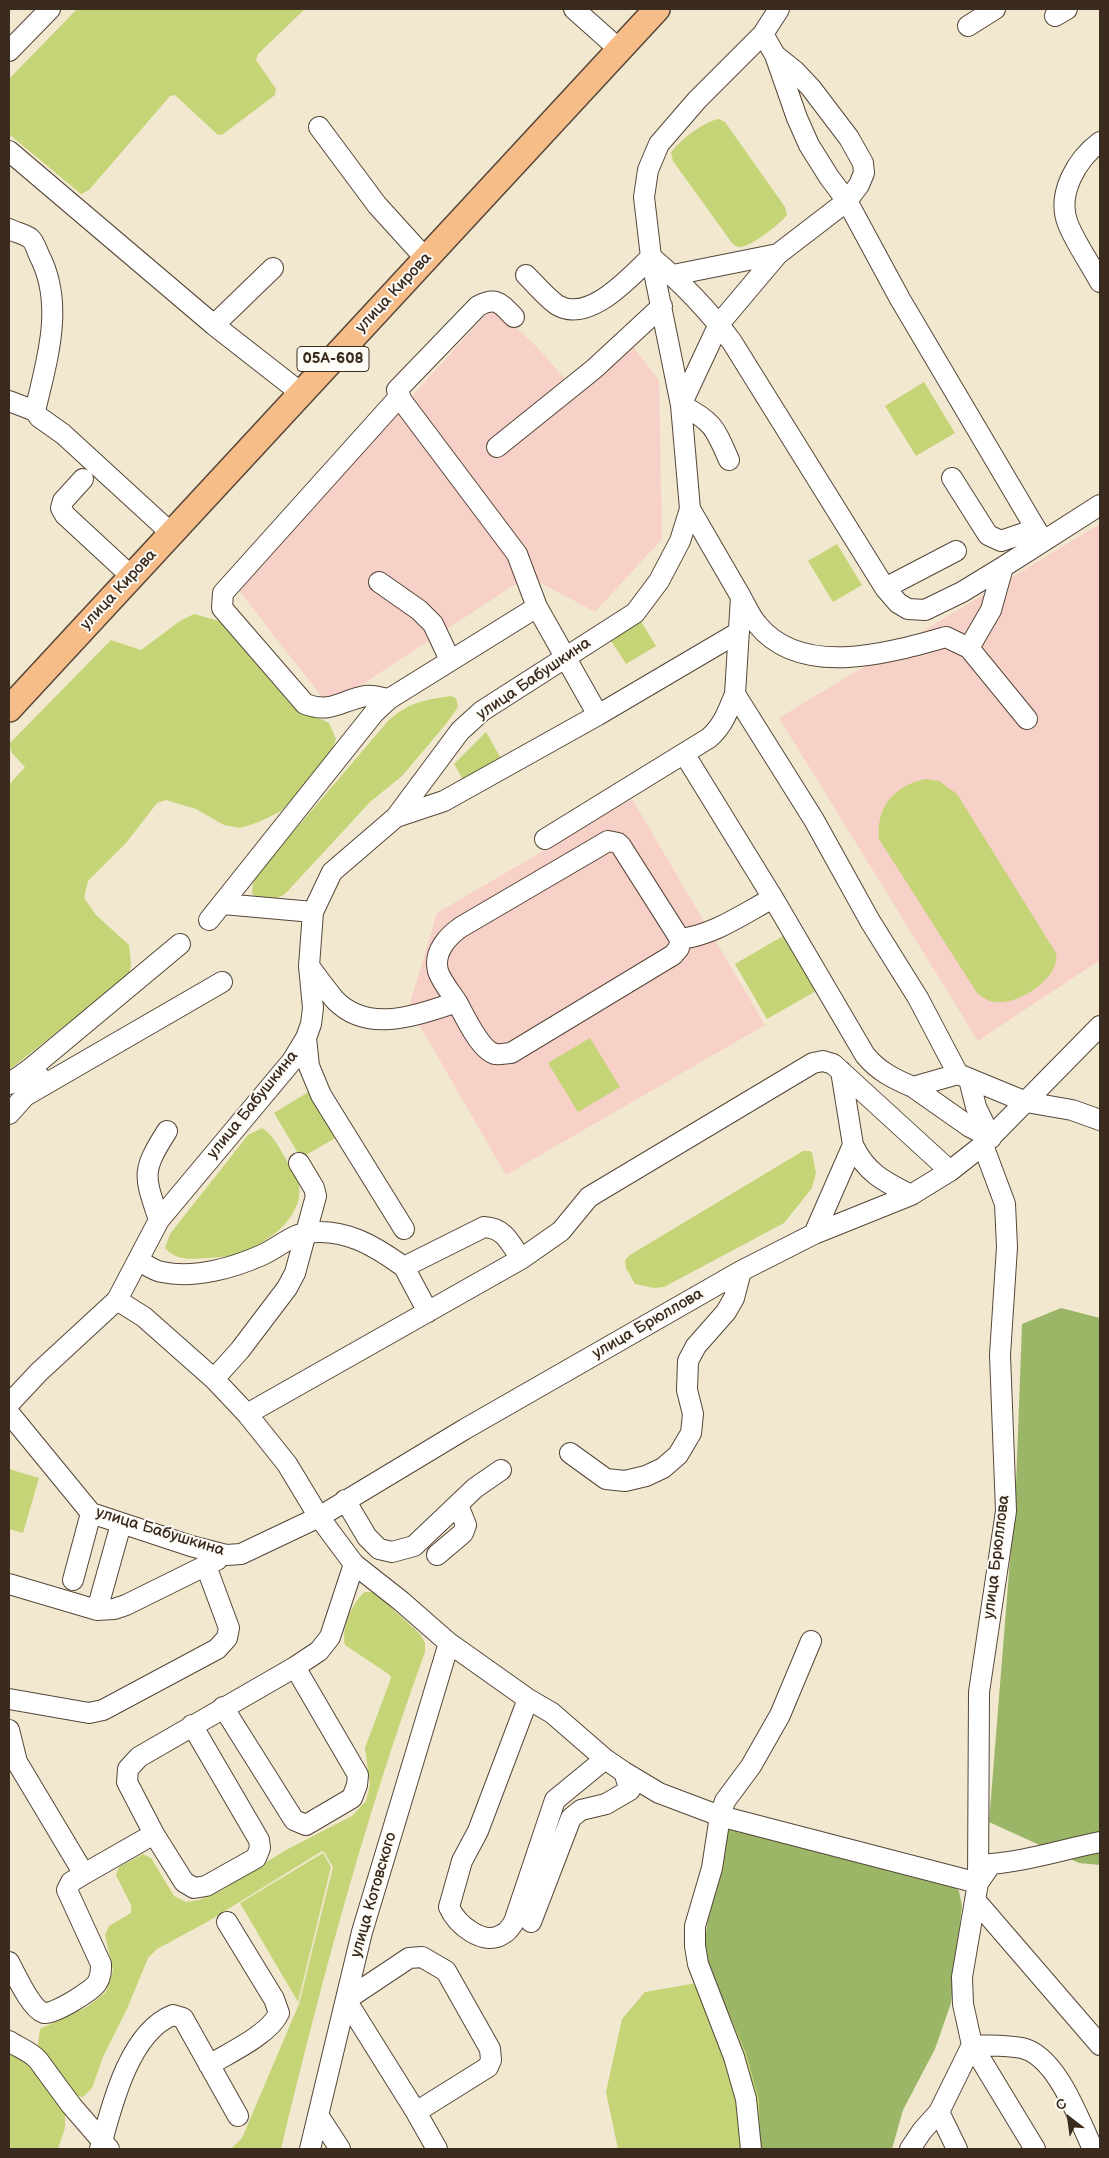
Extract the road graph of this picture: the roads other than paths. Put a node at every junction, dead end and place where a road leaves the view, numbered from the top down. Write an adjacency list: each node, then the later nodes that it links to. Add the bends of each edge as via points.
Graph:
1 (50, 9): 9 (street)
2 (574, 9): 8 (street)
3 (657, 9): 8 (main road, улица Кирова / 05А-608)
4 (779, 9): 7 (street)
5 (996, 9): 6 (street)
6 (968, 26)
7 (763, 34): 10 (street); 17 (street, via 659,144 648,170 644,197)
8 (620, 50): 18 (main road, улица Кирова / 05А-608)
9 (9, 51)
10 (775, 55): 14 (street, via 809,145); 14 (street, via 795,71 826,106 863,163 864,172 859,185)
11 (319, 127): 18 (street, via 377,205)
12 (1100, 142): 22 (street, via 1078,164 1065,202 1067,223)
13 (9, 151): 26 (street)
14 (846, 201): 16 (street); 39 (street)
15 (9, 229): 31 (street, via 31,239 46,267 51,292 49,348)
16 (778, 254): 21 (street); 25 (street)
17 (651, 257): 20 (street, via 607,298 570,310 557,304); 21 (street); 23 (street)
18 (426, 259): 27 (main road, улица Кирова / 05А-608)
19 (273, 268): 26 (street)
20 (526, 275)
21 (673, 275): 25 (street)
22 (1100, 282)
23 (662, 306): 30 (street); 32 (street, via 594,369)
24 (514, 317): 28 (street, via 496,301 488,300 478,306 397,390)
25 (719, 324): 30 (street); 44 (street)
26 (214, 325): 27 (street)
27 (301, 393): 38 (main road, улица Кирова / 05А-608)
28 (400, 396): 46 (street, via 509,541); 52 (street, via 222,593 222,608 305,704 318,709 332,708 367,696)
29 (9, 401): 31 (street)
30 (681, 405): 33 (street, via 704,417 717,431); 37 (street)
31 (35, 411): 38 (street)
32 (497, 447)
33 (729, 460)
34 (952, 478): 39 (street, via 988,535 1001,541)
35 (83, 479): 42 (street, via 63,501 61,508 65,516)
36 (1100, 504): 39 (street)
37 (690, 509): 45 (street); 49 (street, улица Бабушкина, via 680,541 663,573 635,613)
38 (171, 533): 42 (main road, улица Кирова / 05А-608)
39 (1039, 535): 41 (street)
40 (956, 551): 44 (street)
41 (1003, 567): 44 (street, via 925,610 908,609); 48 (street, via 991,610)
42 (131, 576): 53 (main road, улица Кирова / 05А-608)
43 (379, 582): 50 (street, via 419,610 432,624)
44 (885, 588)
45 (741, 597): 47 (street); 48 (street, via 757,624 770,636 786,646 825,658 850,658 946,637)
46 (537, 607): 49 (street); 50 (street)
47 (739, 632): 51 (street); 54 (street)
48 (969, 648): 55 (street)
49 (564, 658): 54 (street); 57 (street, улица Бабушкина, via 482,711 460,731)
50 (450, 660): 52 (street)
51 (735, 694): 56 (street, via 718,731); 72 (street, via 814,820 870,921)
52 (389, 699): 60 (street, via 374,713)
53 (9, 709)
54 (598, 715): 57 (street, via 444,801)
55 (1027, 719)
56 (684, 755): 58 (street); 59 (street)
57 (396, 817): 61 (street, улица Бабушкина, via 332,872)
58 (545, 839)
59 (773, 898): 63 (street, via 710,932); 75 (street, via 865,1055 885,1074)
60 (223, 904): 61 (street); 62 (street)
61 (313, 912): 65 (street, улица Бабушкина)
62 (209, 920)
63 (680, 939): 67 (street, via 679,948 673,956 511,1052 494,1054 483,1046); 67 (street, via 621,846 608,842 447,938 438,956 438,971)
64 (180, 944): 70 (street)
65 (309, 966): 67 (street, via 336,1001 365,1016 400,1020); 69 (street, улица Бабушкина, via 313,1008)
66 (222, 982): 74 (street)
67 (457, 1002)
68 (1100, 1026): 76 (street, улица Брюллова)
69 (306, 1038): 85 (street, улица Бабушкина, via 292,1061); 86 (street, via 309,1066 321,1095)
70 (30, 1069): 73 (street); 74 (street)
71 (841, 1071): 81 (street); 83 (street); 89 (street, via 823,1061 787,1078 590,1197 562,1231)
72 (964, 1077): 75 (street); 76 (street); 80 (street)
73 (9, 1084)
74 (48, 1084): 77 (street, via 25,1096)
75 (913, 1087): 80 (street)
76 (1026, 1102): 78 (street, via 1072,1110); 80 (street, улица Брюллова)
77 (9, 1114)
78 (1100, 1120)
79 (167, 1132): 85 (street, via 152,1156 146,1176)
80 (987, 1142): 83 (street, улица Брюллова); 128 (street, улица Брюллова, via 1005,1204 1000,1355 1006,1511 979,1692)
81 (853, 1145): 84 (street, via 860,1161 870,1171); 88 (street)
82 (299, 1163): 87 (street, via 316,1196)
83 (950, 1171): 84 (street, улица Брюллова)
84 (911, 1195): 88 (street, улица Брюллова)
85 (159, 1220): 90 (street, улица Бабушкина)
86 (404, 1229)
87 (304, 1233): 90 (street, via 232,1266 191,1274 160,1272); 91 (street, via 340,1234 364,1240); 95 (street, via 295,1273 283,1294)
88 (814, 1234): 92 (street, улица Брюллова)
89 (521, 1259): 91 (street, via 502,1232 495,1227 484,1226); 94 (street)
90 (138, 1260): 93 (street, улица Бабушкина)
91 (404, 1266): 94 (street)
92 (741, 1271): 99 (street, via 734,1298 726,1312 696,1346 688,1361 687,1390 693,1414 691,1433 678,1455 663,1468 625,1481 606,1479); 101 (street, улица Брюллова)
93 (117, 1300): 95 (street, via 144,1317); 96 (street, улица Бабушкина)
94 (428, 1312): 98 (street)
95 (214, 1379): 98 (street)
96 (9, 1404)
97 (9, 1413): 103 (street, улица Бабушкина)
98 (247, 1414): 104 (street, via 287,1464)
99 (570, 1453)
100 (500, 1470): 102 (street)
101 (345, 1500): 102 (street, via 367,1537 380,1548 392,1552 414,1546); 104 (street, улица Брюллова)
102 (458, 1505): 107 (street, via 466,1525 463,1533)
103 (91, 1513): 105 (street, улица Бабушкина); 110 (street)
104 (319, 1516): 106 (street, улица Бабушкина, via 241,1554); 108 (street)
105 (120, 1524): 106 (street, улица Бабушкина); 112 (street)
106 (226, 1555): 109 (street)
107 (437, 1555)
108 (354, 1564): 114 (street); 115 (street, via 330,1637 320,1651)
109 (206, 1566): 112 (street, via 126,1605); 116 (street, via 229,1628 227,1638 217,1649 103,1710 89,1713)
110 (73, 1580)
111 (9, 1584): 112 (street)
112 (97, 1610)
113 (811, 1641): 124 (street, via 780,1715 751,1766 725,1801)
114 (449, 1643): 117 (street); 132 (street, улица Котовского, via 372,1895)
115 (295, 1667): 118 (street); 118 (street, via 358,1775 352,1798 306,1826 294,1820)
116 (9, 1699)
117 (528, 1699): 121 (street, via 552,1713); 121 (street, via 478,1831 457,1876 449,1907 459,1923 482,1937 493,1939 505,1934 514,1922 555,1800)
118 (224, 1707): 119 (street)
119 (192, 1725): 125 (street, via 139,1757 128,1769 126,1782); 125 (street, via 259,1840 260,1848 256,1858 206,1886 194,1888 184,1882)
120 (9, 1737): 122 (street)
121 (605, 1759): 123 (street)
122 (13, 1764): 127 (street)
123 (624, 1772): 124 (street, via 659,1793); 130 (street, via 630,1790 606,1804 581,1810 571,1818)
124 (720, 1816): 128 (street); 145 (street, via 712,1868 695,1926 694,1946 734,2057 746,2100)
125 (154, 1834): 127 (street)
126 (1100, 1842): 128 (street, via 1025,1860 991,1864)
127 (84, 1874): 131 (street, via 71,1882 67,1890 101,1964 101,1976 96,1985 55,2012 45,2013 35,2008)
128 (977, 1891): 134 (street, улица Брюллова, via 961,1987); 135 (street)
129 (227, 1922): 136 (street, via 274,1999 279,2013 266,2030)
130 (531, 1922)
131 (9, 1962)
132 (346, 2000): 137 (street); 137 (street, via 410,1958 422,1956 446,1971 490,2049 491,2060 488,2067); 140 (street, улица Котовского)
133 (9, 2041): 141 (street, via 32,2053)
134 (972, 2045): 138 (street); 148 (street); 149 (street, via 1022,2048 1044,2060 1063,2087)
135 (1100, 2045)
136 (209, 2065): 139 (street); 141 (street, via 183,2018 173,2015 162,2019 140,2043 119,2083)
137 (416, 2112): 144 (street)
138 (939, 2112): 146 (street); 147 (street)
139 (238, 2116)
140 (318, 2116): 142 (street, улица Котовского); 143 (street)
141 (103, 2147)
142 (310, 2149)
143 (340, 2149)
144 (437, 2149)
145 (751, 2149)
146 (910, 2149)
147 (957, 2149)
148 (1035, 2149)
149 (1093, 2149)

